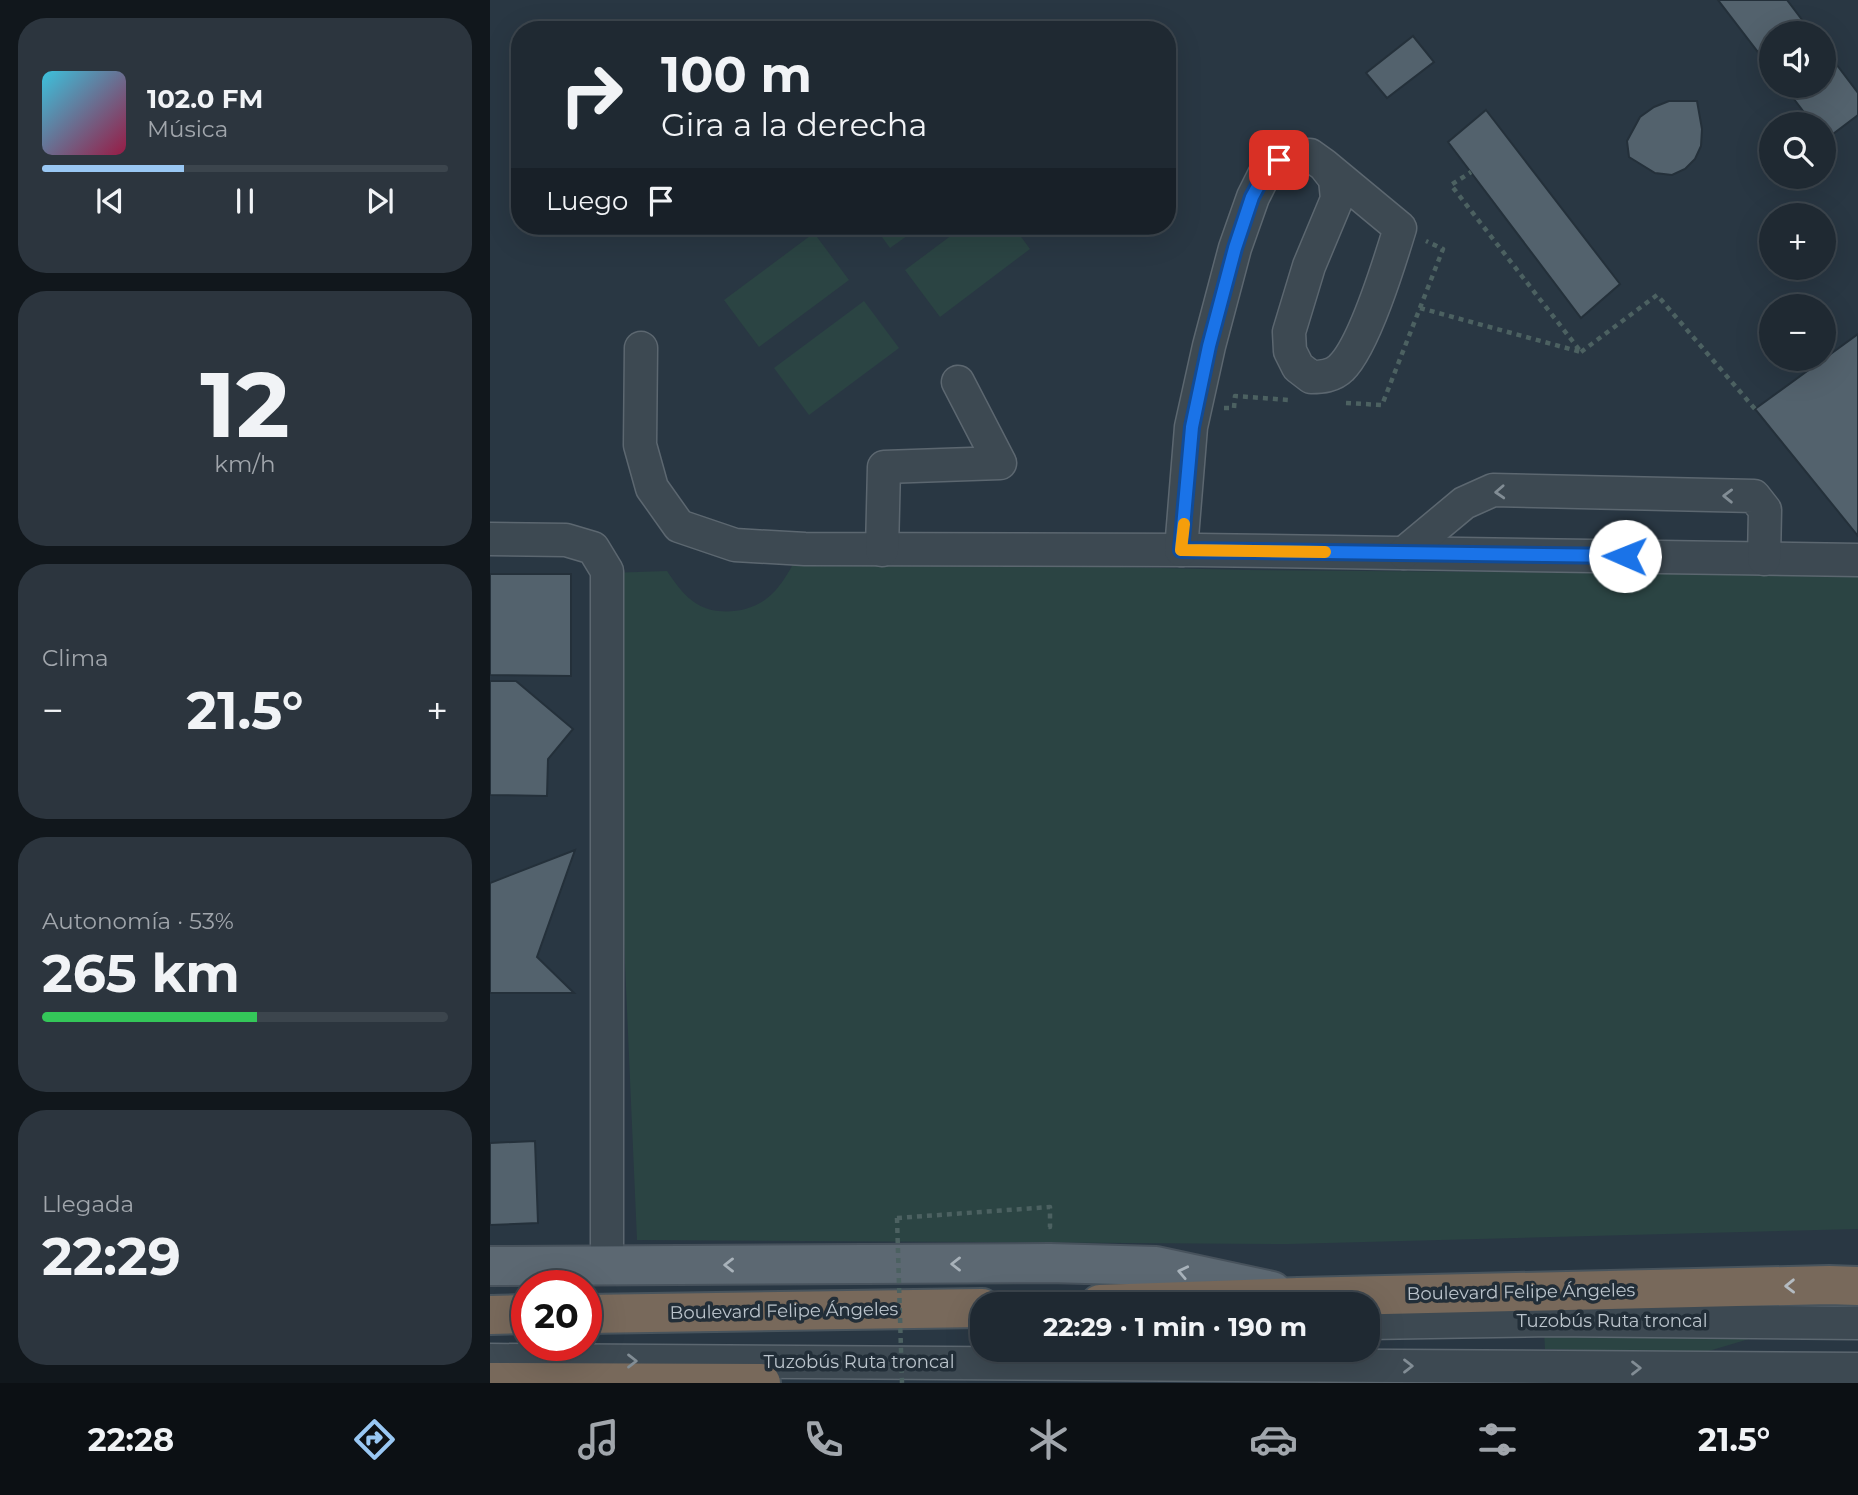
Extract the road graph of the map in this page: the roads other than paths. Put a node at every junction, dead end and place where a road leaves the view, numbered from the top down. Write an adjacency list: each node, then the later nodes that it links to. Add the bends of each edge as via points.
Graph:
1 (1324, 165): 1 (street, via 1335,179 1337,199 1309,266 1289,332 1290,351 1298,367 1311,377 1340,370 1352,355 1400,228); 6 (street, via 1310,155 1279,160 1252,197 1209,346 1192,427)
2 (641, 348): 5 (street, via 639,445 652,488 679,526 735,545)
3 (958, 382): 5 (street, via 1000,463 884,467)
4 (490, 539): 11 (street, via 566,540 593,548 607,571)
5 (882, 550): 6 (street)
6 (1181, 550): 7 (street)
7 (1404, 553): 8 (street); 8 (street, one-way to 7, via 1765,510 1754,496 1507,491 1493,491 1464,503)
8 (1764, 559): 9 (street)
9 (1858, 560)
10 (490, 1266): 11 (main road)
11 (607, 1266): 13 (main road, one-way to 11, via 1156,1266)
12 (1848, 1284): 14 (highway, Boulevard Felipe Ángeles, one-way to 14)
13 (1275, 1292)
14 (1380, 1295)
15 (511, 1314): 17 (highway)
16 (602, 1314): 18 (highway, Boulevard Felipe Ángeles)
17 (490, 1315)
18 (970, 1316)
19 (970, 1316): 22 (street, Tuzobús Ruta troncal)
20 (1858, 1323): 21 (street, Tuzobús Ruta troncal)
21 (1380, 1324)
22 (602, 1329)
23 (511, 1332): 24 (street)
24 (490, 1333)
25 (490, 1360): 26 (street, Tuzobús Ruta troncal, one-way to 26)
26 (1858, 1369)
27 (490, 1382): 28 (highway)
28 (761, 1383)

